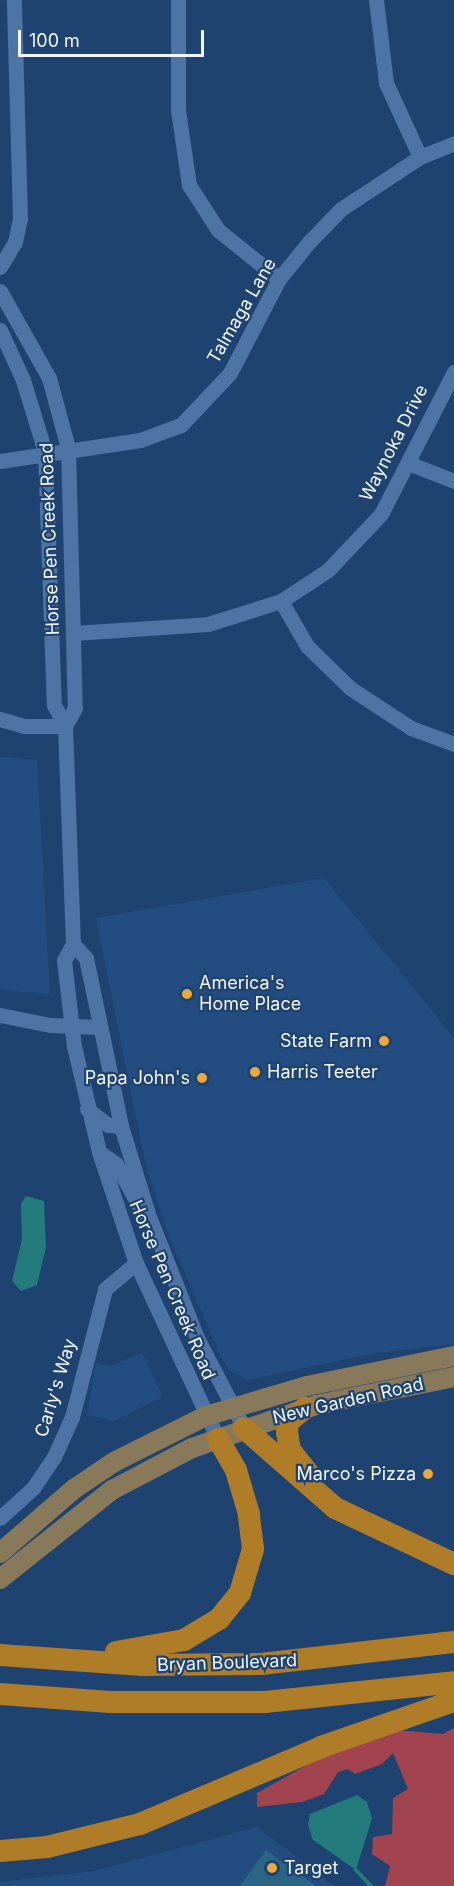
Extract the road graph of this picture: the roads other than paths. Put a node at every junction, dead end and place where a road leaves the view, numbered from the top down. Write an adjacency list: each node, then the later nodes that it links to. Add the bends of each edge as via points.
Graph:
1 (14, 0): 6 (street, via 20,219 15,242)
2 (178, 0): 7 (street, via 180,141 189,185 218,230)
3 (376, 0): 5 (street, via 386,83)
4 (454, 143): 5 (street, Talmaga Lane)
5 (420, 156): 7 (street, Talmaga Lane, via 341,209)
6 (0, 267)
7 (279, 279): 11 (street, Talmaga Lane, via 230,373 181,425 140,440)
8 (0, 291): 11 (street, Horse Pen Creek Road, via 49,378)
9 (0, 330): 12 (street, Horse Pen Creek Road, via 23,380)
10 (454, 372): 14 (street, Waynoka Drive)
11 (68, 448): 12 (street, Talmaga Lane); 17 (street, Horse Pen Creek Road)
12 (45, 452): 13 (street, Talmaga Lane); 19 (street, Horse Pen Creek Road, via 54,705)
13 (0, 461)
14 (408, 463): 15 (street); 16 (street, Waynoka Drive, via 381,514 360,539 328,570)
15 (454, 481)
16 (281, 601): 17 (street, Waynoka Drive, via 208,624); 20 (street, via 307,646 350,688 411,728)
17 (74, 633): 19 (street, Horse Pen Creek Road, via 75,708)
18 (0, 719): 19 (street, via 24,726)
19 (65, 726): 21 (street, Horse Pen Creek Road)
20 (454, 744)
21 (73, 944): 23 (street, Horse Pen Creek Road, via 63,960); 24 (street, Horse Pen Creek Road, via 86,958)
22 (0, 1015): 23 (street)
23 (71, 1027): 24 (street); 25 (street, Horse Pen Creek Road)
24 (98, 1027): 26 (street, Horse Pen Creek Road)
25 (87, 1108): 26 (street, via 108,1125); 27 (street, Horse Pen Creek Road)
26 (121, 1126): 28 (street, Horse Pen Creek Road)
27 (99, 1152): 28 (street, via 116,1164 128,1192); 29 (street, Horse Pen Creek Road)
28 (152, 1225): 32 (street, Horse Pen Creek Road, via 197,1338)
29 (136, 1263): 34 (street, Horse Pen Creek Road); 38 (street, Carly's Way, via 105,1289 74,1411 54,1457 33,1488)
30 (454, 1356): 32 (main road, New Garden Road, via 339,1378)
31 (454, 1377): 33 (main road, New Garden Road)
32 (232, 1407): 34 (main road, New Garden Road); 35 (street, Horse Pen Creek Road)
33 (305, 1408): 35 (main road, New Garden Road); 37 (highway, via 288,1422 287,1437)
34 (206, 1416): 36 (street, Horse Pen Creek Road); 39 (main road, New Garden Road, via 114,1462 74,1489)
35 (244, 1428): 36 (main road, New Garden Road); 37 (highway)
36 (218, 1438): 41 (main road, New Garden Road, via 112,1490); 43 (highway, via 236,1470 253,1548 246,1582 225,1613 184,1640 140,1651)
37 (323, 1497): 40 (highway, via 380,1533)
38 (0, 1518)
39 (0, 1553)
40 (454, 1564)
41 (0, 1579)
42 (454, 1642): 43 (highway, Bryan Boulevard, via 240,1665 143,1665)
43 (0, 1653)
44 (454, 1682): 45 (highway, Bryan Boulevard, via 265,1702 111,1702)
45 (0, 1694)
46 (454, 1701): 47 (highway, via 321,1747 140,1824 47,1847)
47 (0, 1851)

